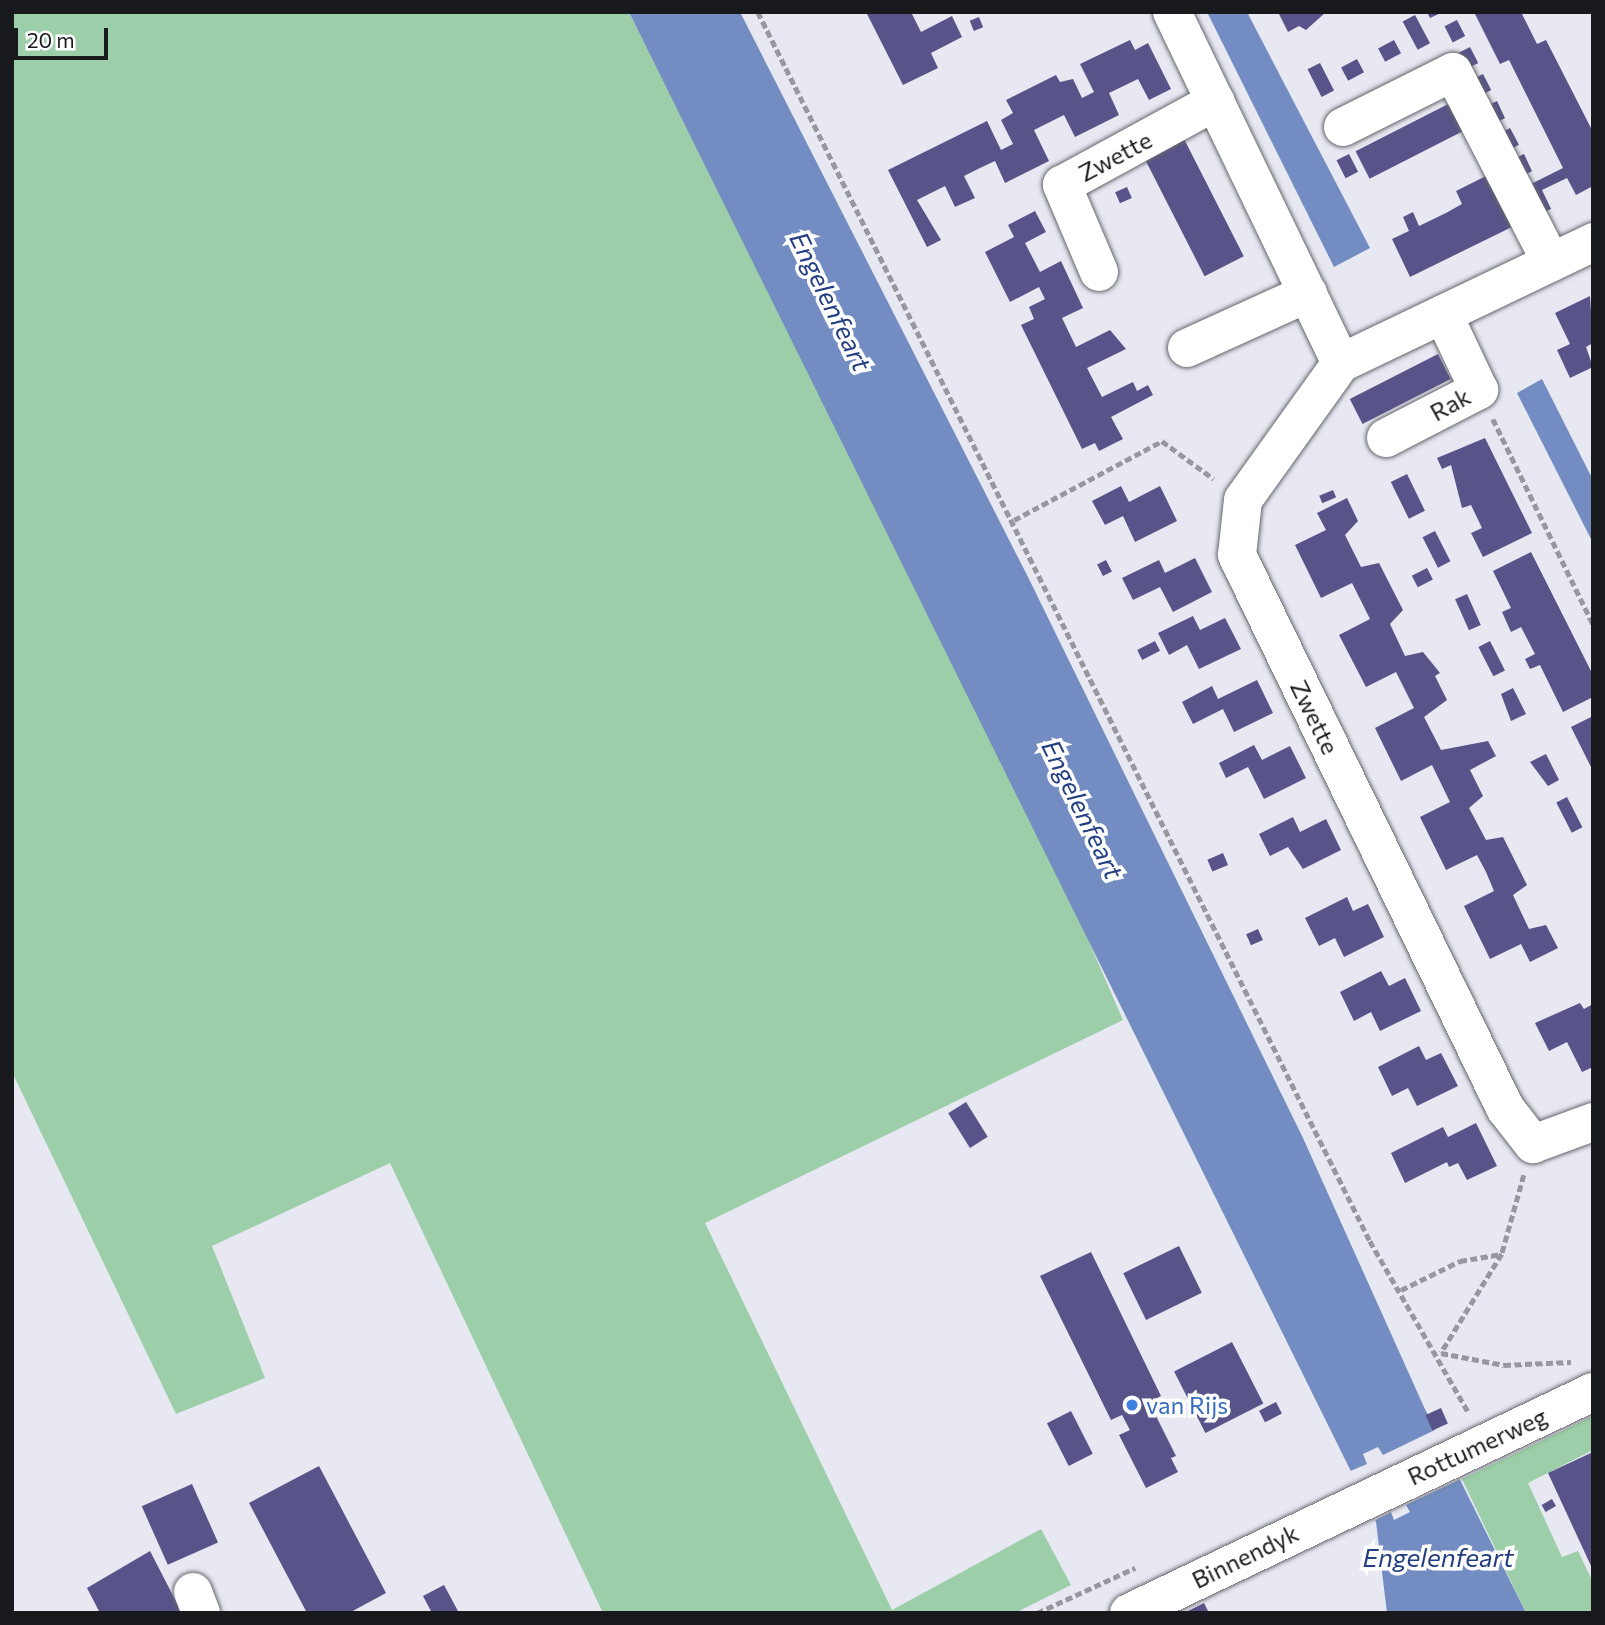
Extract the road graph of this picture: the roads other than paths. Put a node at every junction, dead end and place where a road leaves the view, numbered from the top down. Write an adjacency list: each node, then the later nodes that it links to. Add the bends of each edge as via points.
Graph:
1 (1172, 12): 2 (street)
2 (1216, 101): 6 (street, Zwette, via 1062,185); 7 (street)
3 (1343, 127): 5 (street, via 1453,72)
4 (1593, 242): 5 (street)
5 (1550, 262): 8 (street)
6 (1099, 272)
7 (1308, 293): 9 (street); 10 (street)
8 (1443, 314): 10 (street); 11 (street, Rak, via 1479,390)
9 (1187, 348)
10 (1341, 363): 12 (street, Zwette, via 1243,500 1237,555 1505,1108 1533,1144)
11 (1387, 438)
12 (1593, 1122)
13 (1582, 1377): 14 (street, Rottumerweg, via 1456,1456)
14 (1361, 1501): 15 (street, Binnendyk)
15 (1129, 1613)

